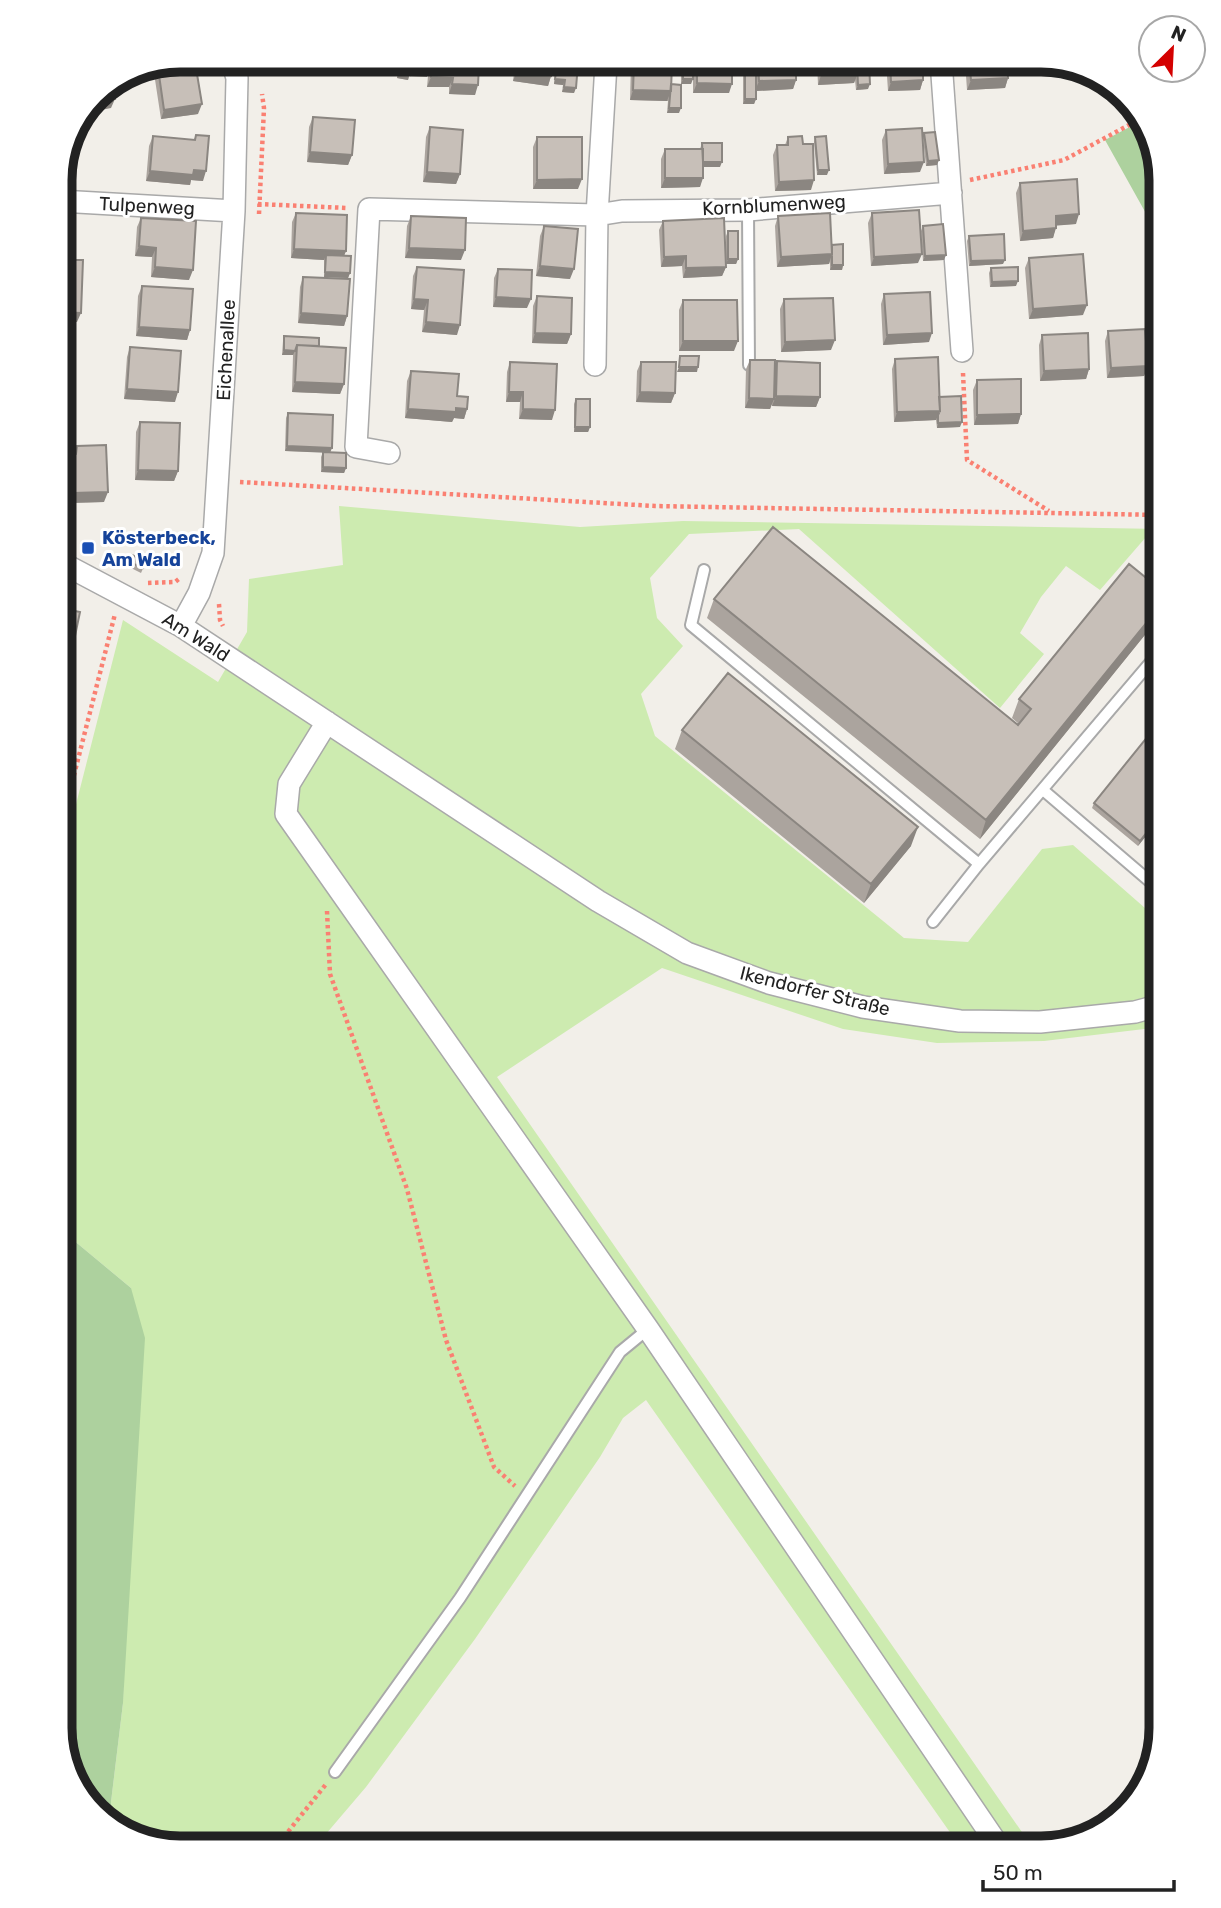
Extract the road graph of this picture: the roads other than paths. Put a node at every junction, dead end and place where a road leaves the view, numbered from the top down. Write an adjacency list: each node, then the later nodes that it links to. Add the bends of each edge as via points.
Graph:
1 (235, 72): 7 (street, Eichenallee)
2 (606, 72): 8 (street)
3 (943, 72): 4 (street)
4 (951, 192): 6 (street, Kornblumenweg); 9 (street)
5 (72, 202): 7 (street, Tulpenweg)
6 (748, 209): 8 (street, Kornblumenweg); 11 (lane)
7 (234, 211): 15 (street, Eichenallee, via 213,553)
8 (597, 215): 10 (street); 12 (street, Kornblumenweg, via 369,209 356,447)
9 (962, 351)
10 (595, 365)
11 (749, 365)
12 (389, 453)
13 (72, 568): 15 (street, Am Wald)
14 (704, 570): 19 (lane, via 691,625)
15 (181, 626): 17 (street, Am Wald)
16 (1149, 664): 18 (lane)
17 (327, 722): 22 (street, Ikendorfer Straße, via 598,901 687,953 769,983 863,1007 960,1021 1040,1022); 23 (street, via 289,783 286,814)
18 (1043, 790): 19 (lane); 20 (lane)
19 (979, 864): 21 (lane)
20 (1149, 881)
21 (933, 922)
22 (1149, 1008)
23 (648, 1329): 24 (lane, via 620,1352 460,1598); 25 (street)
24 (335, 1772)
25 (991, 1836)

